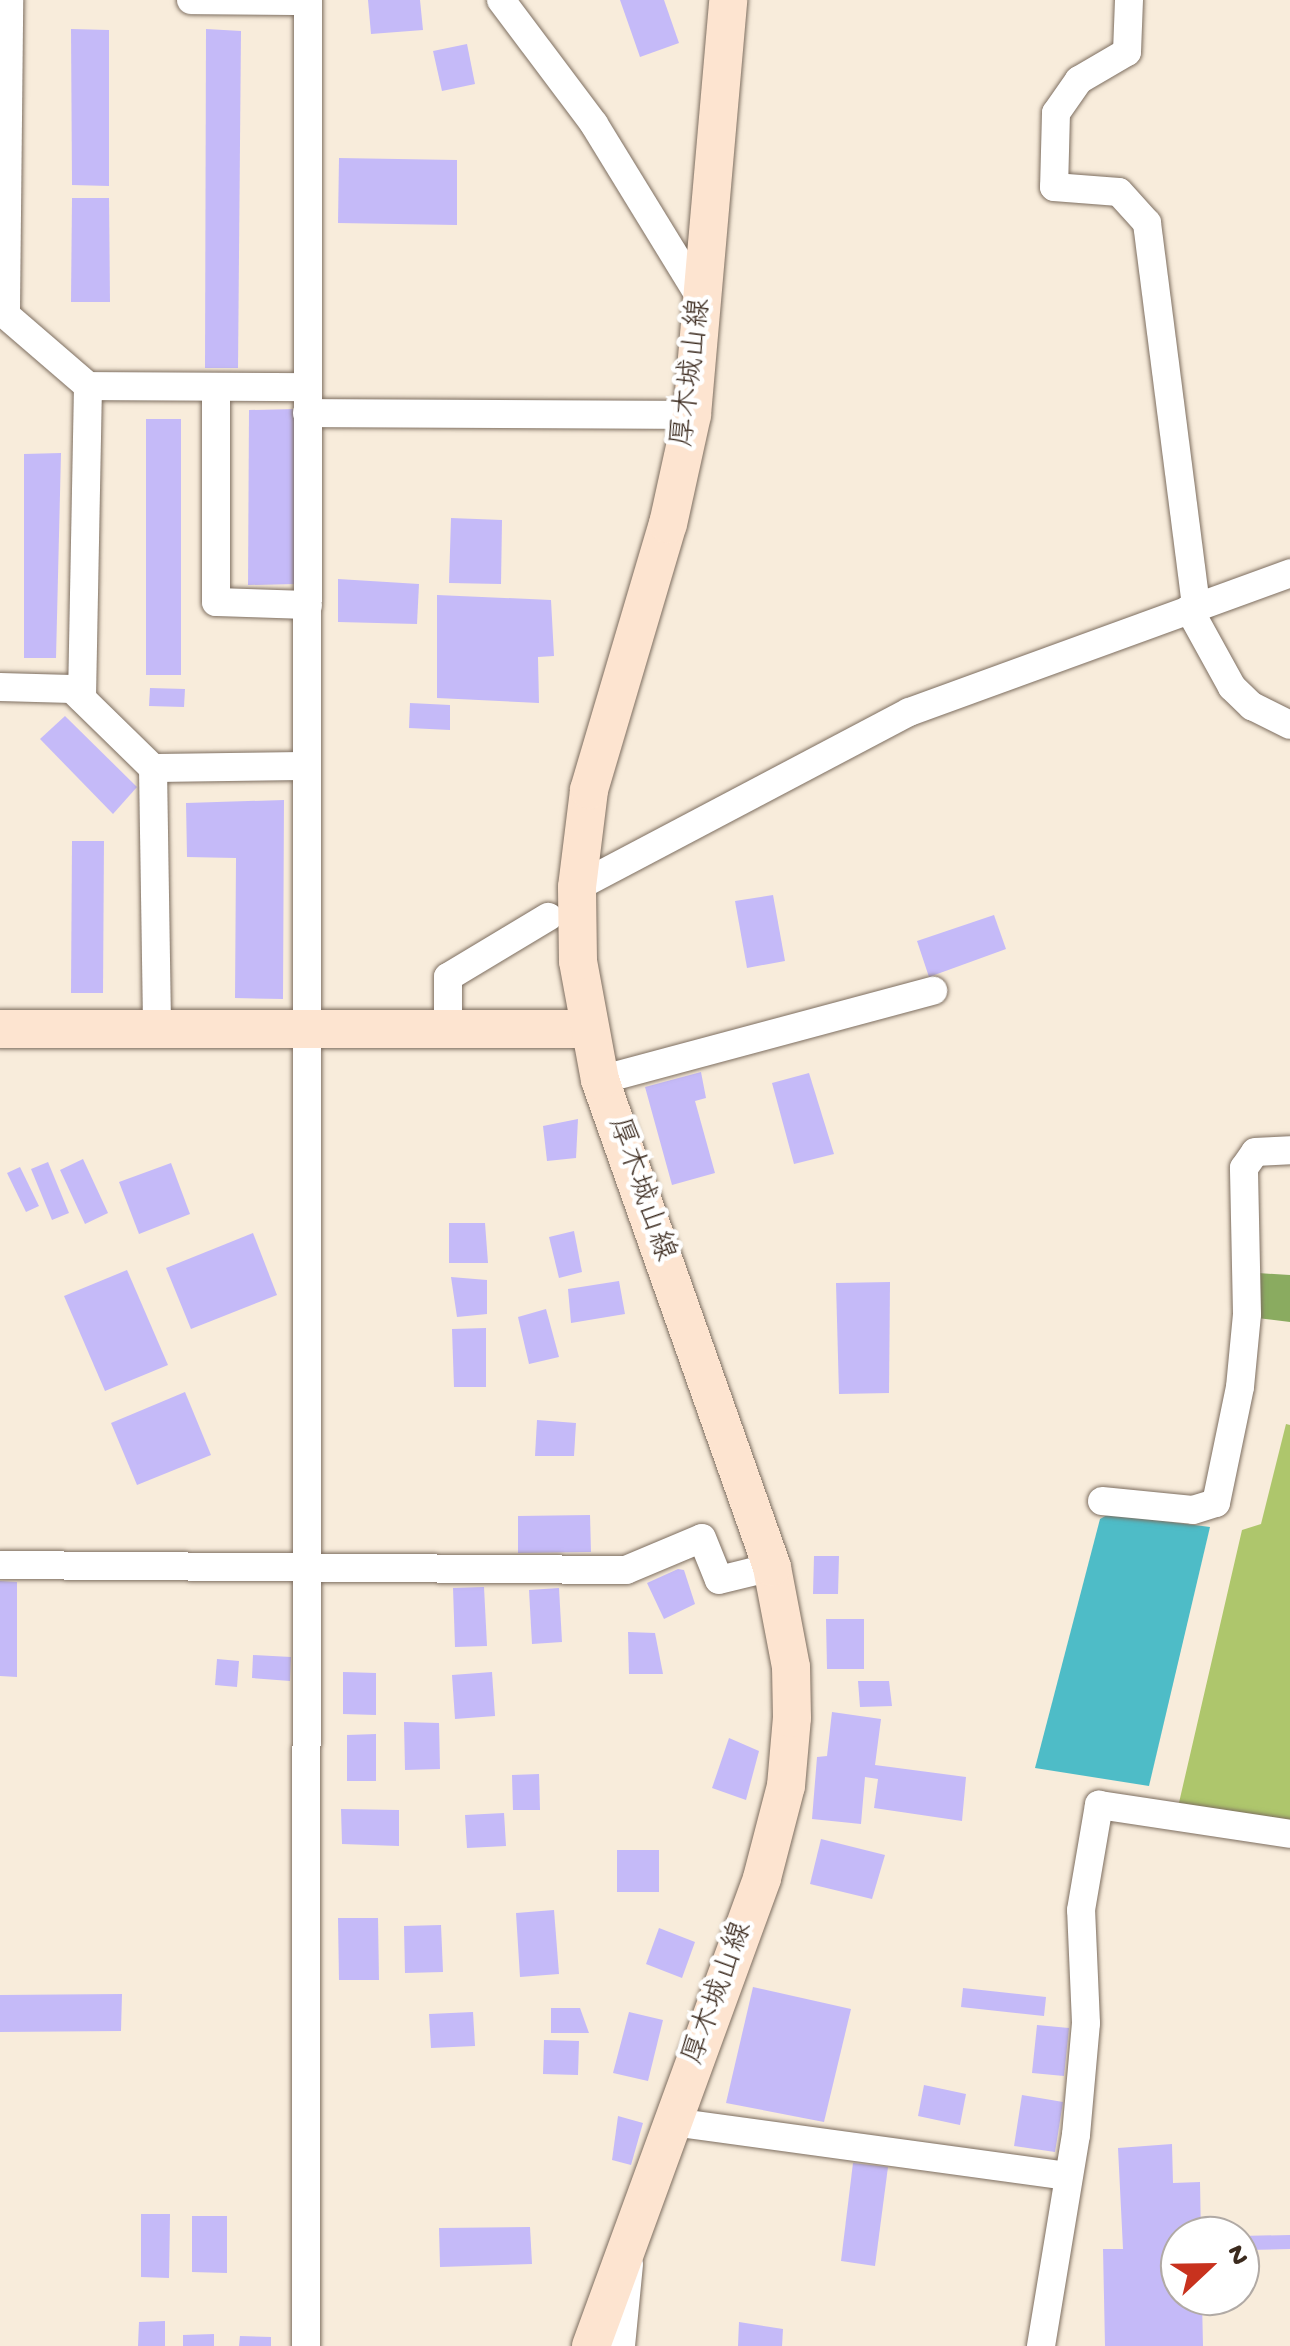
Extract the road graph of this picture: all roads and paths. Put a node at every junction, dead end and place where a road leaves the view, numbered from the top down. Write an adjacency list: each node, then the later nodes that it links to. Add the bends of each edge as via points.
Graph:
1 (9, 0): 8 (street)
2 (191, 0): 3 (street)
3 (308, 0): 11 (street)
4 (501, 0): 7 (street, via 594,124)
5 (728, 0): 7 (main road, 厚木城山線)
6 (1128, 0): 15 (street, via 1127,52 1079,80 1062,100 1054,188 1119,192 1147,223)
7 (704, 305): 12 (main road, 厚木城山線)
8 (3, 310): 9 (street)
9 (88, 386): 10 (street); 17 (street)
10 (216, 388): 11 (street); 14 (street, via 216,602)
11 (307, 400): 12 (street); 14 (street)
12 (692, 415): 21 (main road, 厚木城山線, via 668,524 589,790)
13 (1290, 573): 15 (street)
14 (308, 605): 19 (street)
15 (1193, 608): 18 (street, via 1232,687 1252,706); 21 (street, via 909,712)
16 (0, 688): 17 (street, via 72,689)
17 (82, 698): 20 (street)
18 (1290, 724)
19 (305, 766): 20 (street); 24 (street)
20 (154, 768): 27 (street)
21 (577, 888): 28 (main road, 厚木城山線)
22 (548, 917): 26 (street, via 448,977)
23 (933, 991): 29 (street)
24 (304, 1028): 26 (main road); 27 (main road); 34 (street)
25 (0, 1029): 27 (main road)
26 (448, 1029): 28 (main road)
27 (157, 1030)
28 (587, 1030): 29 (main road, 厚木城山線)
29 (600, 1080): 33 (main road, 厚木城山線)
30 (1290, 1150): 31 (street, via 1255,1152 1246,1162 1244,1351 1216,1503 1193,1510)
31 (1102, 1501)
32 (0, 1565): 34 (street)
33 (772, 1567): 34 (street, via 719,1580 702,1538 631,1568); 36 (main road, 厚木城山線, via 791,1666 786,1786 762,1878)
34 (309, 1568): 39 (street)
35 (1290, 1834): 37 (street, via 1098,1805 1081,1910 1086,2024)
36 (673, 2122): 37 (street); 38 (main road, 厚木城山線)
37 (1067, 2176): 42 (street)
38 (628, 2248): 40 (main road, 厚木城山線); 41 (street)
39 (306, 2346)
40 (591, 2346)
41 (621, 2346)
42 (1041, 2346)

